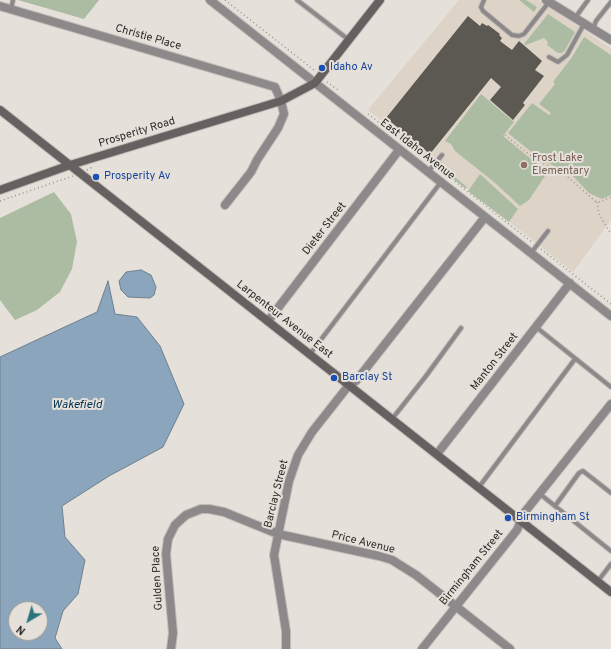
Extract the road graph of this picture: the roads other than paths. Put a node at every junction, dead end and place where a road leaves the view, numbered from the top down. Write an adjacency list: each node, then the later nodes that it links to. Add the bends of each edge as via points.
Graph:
1 (13, 0): 10 (lane)
2 (210, 0): 17 (street, East Idaho Avenue)
3 (297, 0): 14 (lane)
4 (380, 0): 14 (street)
5 (484, 0): 7 (lane, via 481,7 483,11 512,35 519,36 524,34)
6 (588, 0): 11 (lane)
7 (547, 1): 11 (street)
8 (611, 2): 13 (lane)
9 (0, 6): 10 (street, Christie Place)
10 (11, 9): 18 (street, Christie Place, via 275,87)
11 (575, 18): 12 (street)
12 (584, 24): 13 (street); 16 (lane, via 567,55 558,62)
13 (593, 29): 15 (street)
14 (348, 40): 17 (street)
15 (611, 40)
16 (550, 58)
17 (315, 83): 18 (street, Prosperity Road); 20 (street, East Idaho Avenue)
18 (281, 101): 22 (street, Prosperity Road); 26 (street, via 284,114 278,128 252,172)
19 (0, 110): 22 (street, Larpenteur Avenue East)
20 (399, 150): 23 (street, East Idaho Avenue); 32 (street, Dieter Street)
21 (442, 155): 23 (lane)
22 (70, 165): 25 (street, Prosperity Road); 32 (street, Larpenteur Avenue East)
23 (428, 172): 24 (street, East Idaho Avenue)
24 (441, 182): 27 (street, East Idaho Avenue); 35 (lane)
25 (0, 190)
26 (225, 205)
27 (485, 217): 29 (street, East Idaho Avenue); 37 (street, Barclay Street, via 356,381)
28 (548, 231): 29 (lane)
29 (531, 253): 30 (street, East Idaho Avenue)
30 (570, 284): 31 (street, East Idaho Avenue); 33 (street, Manton Street)
31 (611, 316)
32 (268, 321): 35 (street, Larpenteur Avenue East)
33 (536, 327): 36 (lane); 41 (street, Manton Street)
34 (461, 328): 40 (lane)
35 (310, 354): 37 (street, Larpenteur Avenue East)
36 (575, 359): 38 (lane); 42 (lane)
37 (349, 385): 40 (street, Larpenteur Avenue East); 47 (street, Barclay Street, via 312,432 298,455 289,481)
38 (611, 387)
39 (611, 404): 44 (street, Birmingham Street)
40 (392, 419): 41 (street, Larpenteur Avenue East)
41 (437, 454): 42 (street, Larpenteur Avenue East)
42 (479, 488): 46 (street, Larpenteur Avenue East)
43 (611, 493): 45 (lane, via 583,471)
44 (540, 494): 45 (lane); 46 (street, Birmingham Street, via 524,513)
45 (555, 506): 48 (lane)
46 (521, 521): 50 (street, Larpenteur Avenue East); 52 (street, Birmingham Street, via 517,530)
47 (278, 534): 52 (street, Price Avenue, via 392,560); 53 (street, Gulden Place, via 216,510 201,509 180,520 170,532 166,547 173,633); 54 (street, Barclay Street, via 274,555 286,631)
48 (611, 551)
49 (611, 564): 50 (lane)
50 (598, 581): 51 (street, Larpenteur Avenue East)
51 (611, 592)
52 (456, 606): 55 (street, Birmingham Street); 56 (street, Price Avenue)
53 (171, 649)
54 (286, 649)
55 (422, 649)
56 (510, 649)

